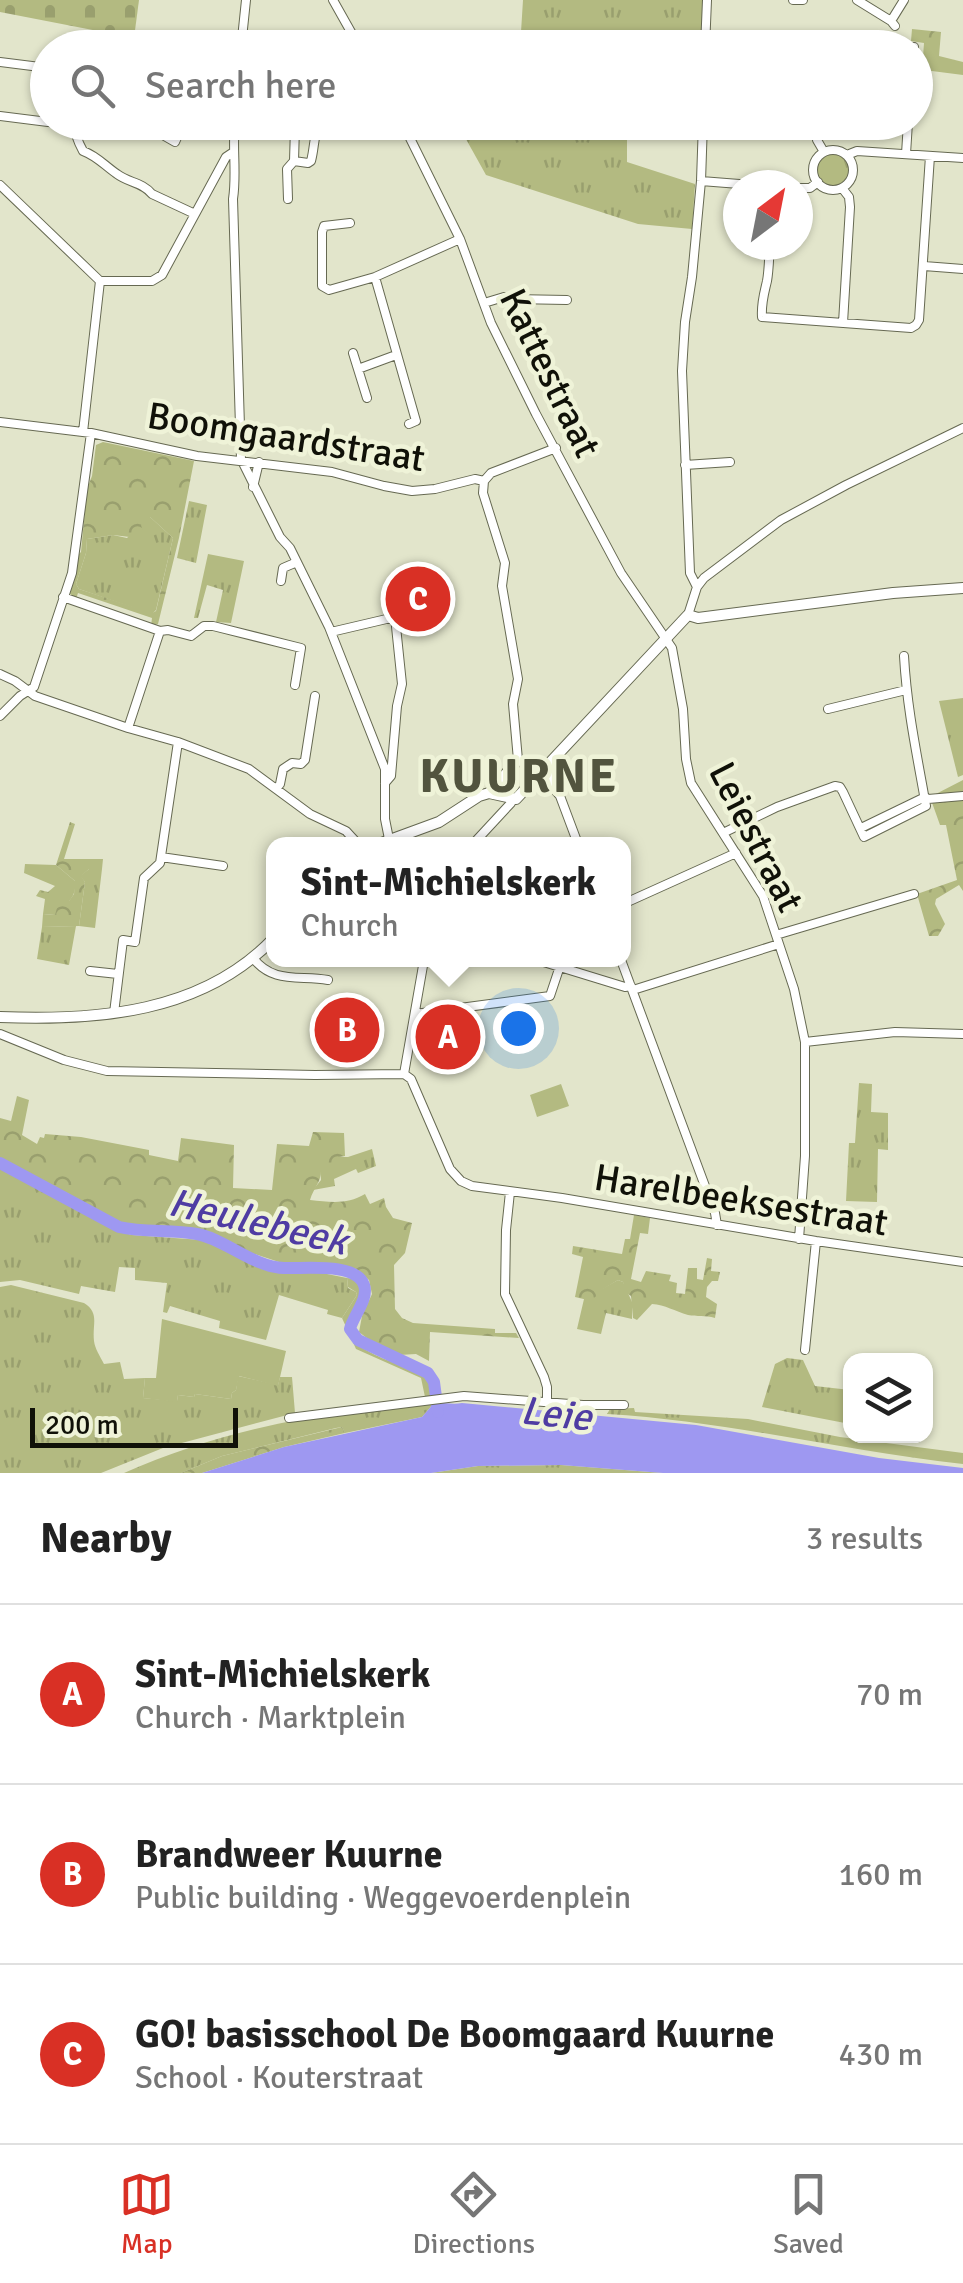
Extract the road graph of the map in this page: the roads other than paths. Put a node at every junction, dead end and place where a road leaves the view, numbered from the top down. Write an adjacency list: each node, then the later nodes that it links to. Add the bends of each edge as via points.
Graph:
1 (246, 0): 8 (street)
2 (332, 0): 9 (street)
3 (707, 0): 10 (street)
4 (793, 0): 5 (street)
5 (803, 0)
6 (857, 0): 7 (street, via 893,24)
7 (904, 0)
8 (243, 30)
9 (350, 30)
10 (706, 30)
11 (0, 62): 12 (street)
12 (30, 66)
13 (0, 116): 14 (street)
14 (30, 120)
15 (79, 140): 37 (street, via 83,151 114,173)
16 (233, 140): 24 (street)
17 (295, 140): 29 (street)
18 (313, 140): 29 (street, via 311,161)
19 (411, 140): 39 (street, Kattestraat)
20 (702, 140): 30 (street)
21 (816, 140): 23 (street)
22 (907, 140): 25 (street)
23 (824, 152): 26 (street); 31 (street, via 814,166)
24 (232, 153): 37 (street); 57 (street)
25 (906, 154): 26 (street); 27 (street)
26 (847, 155): 35 (street, via 853,166)
27 (930, 156): 28 (street); 41 (street)
28 (963, 158)
29 (294, 161): 36 (street, via 287,168)
30 (701, 181): 32 (street); 60 (street, via 684,322)
31 (818, 182): 34 (street); 35 (street)
32 (723, 183)
33 (0, 185): 44 (street)
34 (813, 186)
35 (842, 188): 47 (street, via 850,206)
36 (288, 199)
37 (195, 214): 44 (street, via 158,278)
38 (350, 223): 43 (street, via 324,226 322,286 329,290)
39 (460, 239): 43 (street); 46 (street, Kattestraat)
40 (769, 260): 47 (street, via 762,317)
41 (924, 266): 42 (street); 47 (street, via 919,320 911,328)
42 (963, 268)
43 (375, 277): 49 (street)
44 (100, 281): 55 (street)
45 (567, 300): 46 (street, via 504,296)
46 (484, 304): 56 (street, Kattestraat)
47 (842, 324)
48 (352, 354): 50 (street)
49 (396, 356): 50 (street); 53 (street)
50 (358, 368): 51 (street)
51 (367, 398)
52 (0, 422): 55 (street, Boomgaardstraat)
53 (417, 422)
54 (963, 428): 65 (street, via 782,520)
55 (87, 433): 57 (street, Boomgaardstraat); 67 (street, via 72,573)
56 (556, 448): 61 (street, Boomgaardstraat); 71 (street, Kattestraat, via 621,573)
57 (241, 460): 58 (street, Boomgaardstraat); 62 (street)
58 (258, 462): 61 (street, Boomgaardstraat, via 412,490); 62 (street)
59 (730, 462): 60 (street)
60 (685, 465): 65 (street, via 690,573)
61 (484, 481): 82 (street, via 505,564 503,593 518,680)
62 (253, 487): 63 (street)
63 (297, 562): 64 (street, via 283,568); 70 (street)
64 (282, 580)
65 (697, 587): 68 (street)
66 (963, 588): 68 (street)
67 (63, 596): 69 (street); 75 (street)
68 (688, 615): 71 (street)
69 (160, 631): 74 (street, via 191,636 213,626 301,648); 80 (street)
70 (331, 632): 84 (street); 84 (street, via 395,617 402,684)
71 (667, 638): 83 (street); 90 (street, Leiestraat, via 683,709 687,772)
72 (904, 656): 76 (street)
73 (0, 674): 75 (street)
74 (295, 685)
75 (28, 690): 79 (street); 80 (street)
76 (906, 690): 78 (street); 88 (street)
77 (315, 696): 85 (street, via 305,760 283,769)
78 (828, 710)
79 (0, 716)
80 (128, 728): 81 (street)
81 (178, 742): 85 (street, via 249,769); 97 (street)
82 (518, 760): 86 (street)
83 (546, 767): 89 (street); 95 (street)
84 (385, 782): 92 (street)
85 (276, 789): 91 (street)
86 (489, 793): 89 (street); 93 (street)
87 (963, 796): 88 (street)
88 (925, 797): 90 (street, via 861,828 835,786)
89 (510, 799): 94 (street)
90 (723, 833): 96 (street, Leiestraat)
91 (352, 837)
92 (384, 837)
93 (398, 837)
94 (480, 837)
95 (575, 837)
96 (736, 853): 100 (street); 101 (street, Leiestraat, via 763,896)
97 (160, 857): 98 (street); 109 (street, via 144,878 135,942 123,940)
98 (223, 866)
99 (914, 894): 101 (street)
100 (631, 900)
101 (778, 940): 111 (street); 117 (street, Leiestraat)
102 (266, 946): 103 (street)
103 (253, 958): 110 (street, via 275,975); 112 (street, via 200,990)
104 (423, 967): 113 (street)
105 (560, 967): 113 (street, via 550,996)
106 (563, 967): 111 (street)
107 (624, 967): 111 (street)
108 (90, 971): 109 (street)
109 (118, 974): 112 (street)
110 (328, 980)
111 (632, 988): 120 (street)
112 (114, 1013): 114 (street)
113 (415, 1014): 118 (street)
114 (0, 1016)
115 (0, 1034): 118 (street, via 107,1071)
116 (963, 1034): 117 (street, via 895,1032)
117 (806, 1042): 121 (street, Leiestraat)
118 (406, 1072): 119 (street, Harelbeeksestraat, via 454,1175 468,1185)
119 (510, 1192): 120 (street, Harelbeeksestraat); 125 (street, via 505,1294 544,1378)
120 (717, 1225): 121 (street, Harelbeeksestraat)
121 (799, 1239): 122 (street, Harelbeeksestraat)
122 (816, 1242): 123 (street, Harelbeeksestraat); 124 (street)
123 (963, 1262)
124 (805, 1350)
125 (547, 1402): 126 (street); 127 (street, via 444,1397)
126 (624, 1405)
127 (289, 1418)

